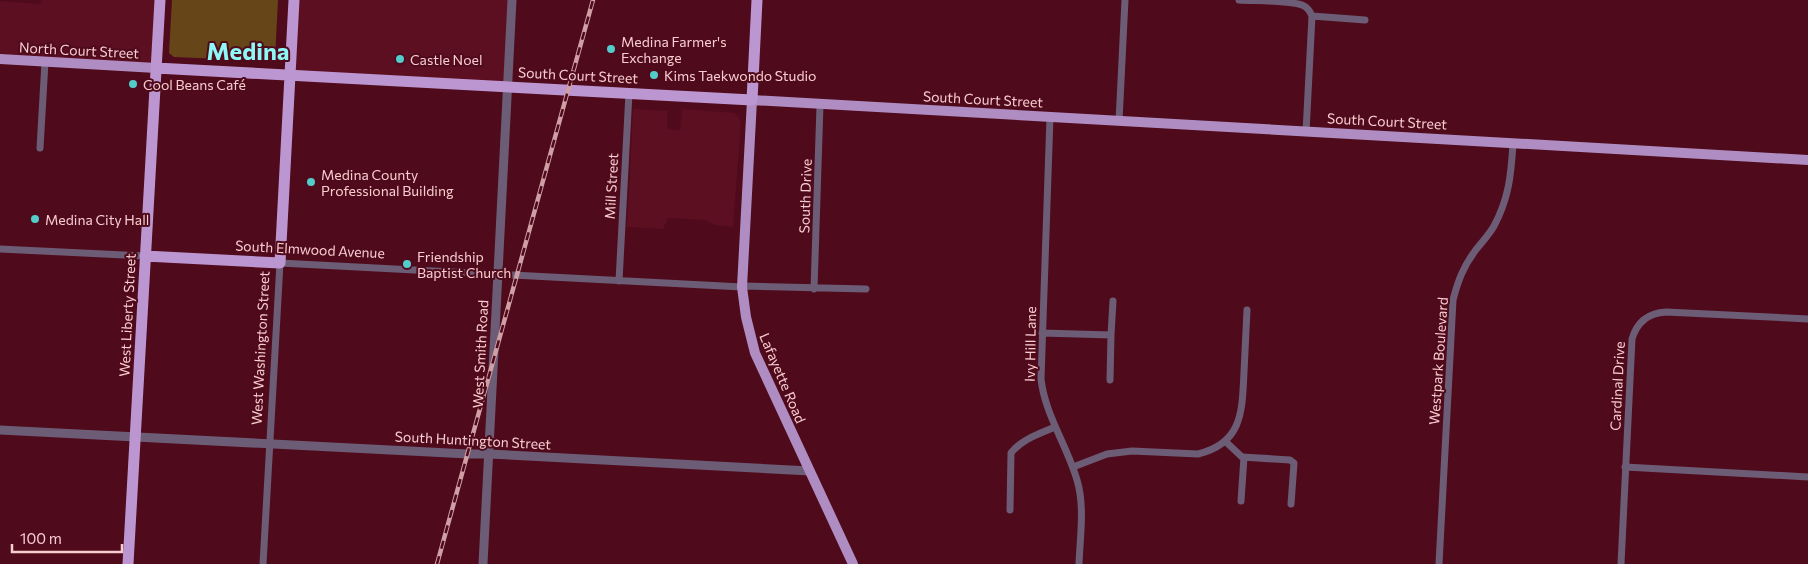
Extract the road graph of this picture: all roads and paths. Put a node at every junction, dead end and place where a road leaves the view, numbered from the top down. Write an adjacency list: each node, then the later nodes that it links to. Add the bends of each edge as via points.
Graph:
1 (160, 0): 11 (highway, West Liberty Street)
2 (294, 0): 12 (highway, West Washington Street)
3 (512, 0): 13 (street, West Smith Road)
4 (757, 0): 15 (highway)
5 (1125, 0): 18 (street)
6 (1238, 0): 7 (street, via 1294,3 1310,11)
7 (1312, 16): 8 (street); 19 (street)
8 (1365, 20)
9 (0, 60): 10 (main road, North Court Street)
10 (45, 62): 11 (main road, North Court Street); 21 (street)
11 (156, 68): 12 (highway, South Court Street); 24 (highway, West Liberty Street)
12 (290, 75): 13 (highway, South Court Street); 25 (highway, West Washington Street)
13 (508, 86): 14 (highway, South Court Street); 26 (street, West Smith Road)
14 (629, 94): 15 (highway, South Court Street); 27 (street, Mill Street)
15 (752, 100): 16 (main road, South Court Street); 28 (main road, Lafayette Road)
16 (820, 105): 17 (main road, South Court Street); 29 (street, South Drive)
17 (1050, 118): 18 (main road, South Court Street); 34 (street, Ivy Hill Lane)
18 (1119, 121): 19 (main road, South Court Street)
19 (1306, 132): 20 (main road, South Court Street)
20 (1513, 144): 22 (main road, South Court Street); 56 (street, Westpark Boulevard, via 1511,179 1504,205 1493,228 1461,272 1452,300)
21 (40, 148)
22 (1808, 160)
23 (0, 249): 24 (street)
24 (145, 256): 25 (highway, South Elmwood Avenue); 39 (highway, West Liberty Street)
25 (280, 263): 26 (street, South Elmwood Avenue); 41 (street, West Washington Street)
26 (498, 274): 27 (street, South Elmwood Avenue); 42 (street, West Smith Road)
27 (618, 280): 28 (street, South Elmwood Avenue)
28 (742, 287): 29 (street, South Elmwood Avenue); 46 (main road, Lafayette Road, via 755,353)
29 (814, 289): 30 (street, South Elmwood Avenue)
30 (866, 289)
31 (1113, 301): 35 (street)
32 (1247, 310): 40 (street, via 1242,411 1236,429)
33 (1808, 320): 45 (street, Cardinal Drive, via 1666,312 1644,319 1632,339)
34 (1042, 333): 35 (street); 37 (street, Ivy Hill Lane, via 1042,392)
35 (1112, 335): 36 (street)
36 (1110, 380)
37 (1055, 427): 44 (street, Ivy Hill Lane); 50 (street, via 1017,446 1011,453)
38 (0, 430): 39 (street, South Huntington Street)
39 (135, 438): 41 (street, South Huntington Street); 51 (highway, West Liberty Street)
40 (1225, 441): 43 (street); 44 (street, via 1198,454 1132,451 1107,454)
41 (270, 444): 42 (street, South Huntington Street); 52 (street, West Washington Street)
42 (489, 454): 46 (street, South Huntington Street); 53 (street, West Smith Road)
43 (1244, 457): 48 (street); 49 (street, via 1290,460 1294,463)
44 (1073, 467): 55 (street, Ivy Hill Lane, via 1081,503)
45 (1625, 467): 47 (street); 57 (street, Cardinal Drive)
46 (810, 472): 54 (main road, Lafayette Road)
47 (1808, 477)
48 (1241, 501)
49 (1291, 504)
50 (1010, 510)
51 (128, 564)
52 (263, 564)
53 (483, 564)
54 (853, 564)
55 (1079, 564)
56 (1438, 564)
57 (1621, 564)

